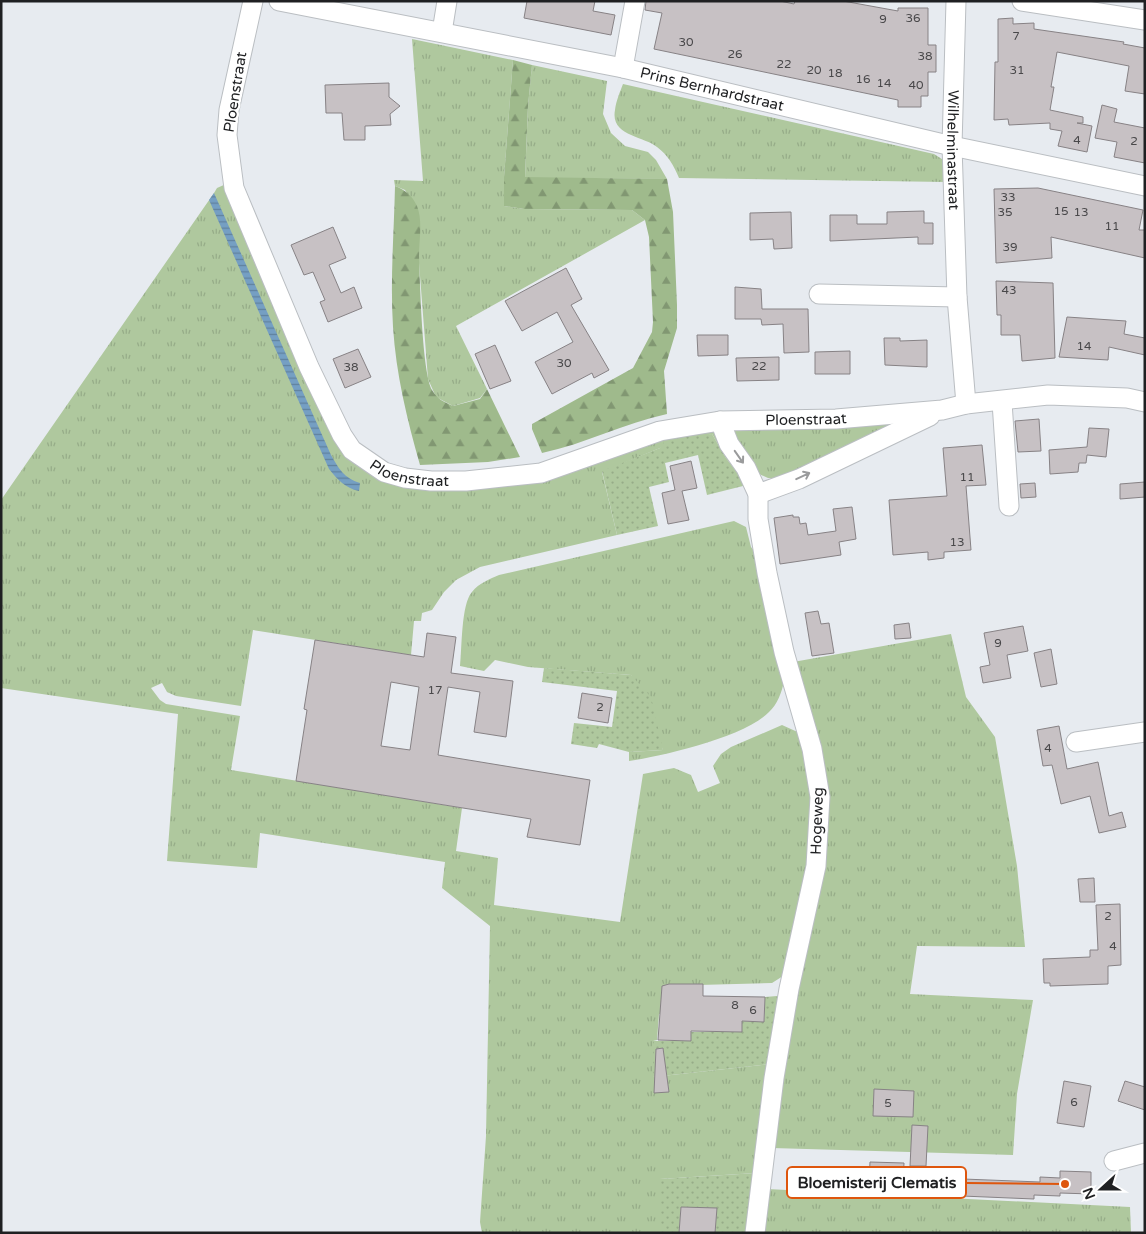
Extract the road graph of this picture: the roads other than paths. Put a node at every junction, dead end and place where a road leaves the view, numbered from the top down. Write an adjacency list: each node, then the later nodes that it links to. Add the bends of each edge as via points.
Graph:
1 (253, 1): 18 (street, Ploenstraat, via 229,110 227,135 234,188 321,394 352,450 384,472 404,478 466,480 541,473 660,431)
2 (279, 1): 8 (street, Prins Bernhardstraat)
3 (447, 1): 8 (street)
4 (635, 1): 9 (street)
5 (956, 1): 10 (street, Wilhelminastraat)
6 (1022, 1): 7 (street)
7 (1145, 20)
8 (442, 32): 9 (street, Prins Bernhardstraat)
9 (623, 68): 10 (street, Prins Bernhardstraat)
10 (952, 146): 11 (street, Prins Bernhardstraat); 13 (street, Wilhelminastraat)
11 (1145, 186)
12 (819, 294): 13 (street)
13 (957, 297): 16 (street, Wilhelminastraat)
14 (1002, 402): 15 (street, Ploenstraat, via 1048,395 1127,398); 16 (street, Ploenstraat); 20 (street)
15 (1145, 402)
16 (966, 404): 17 (street, Ploenstraat)
17 (942, 410): 18 (street, Ploenstraat, via 836,419); 19 (street, Ploenstraat, one-way to 17, via 799,479)
18 (720, 421): 19 (street, Hogeweg, one-way to 19, via 729,444 746,468)
19 (758, 494): 25 (street, Hogeweg, via 758,519 767,573 784,652 812,749 820,797 816,866 787,998)
20 (1009, 506)
21 (1145, 732): 22 (street)
22 (1076, 742)
23 (1145, 1153): 24 (street)
24 (1114, 1161)
25 (755, 1233)

